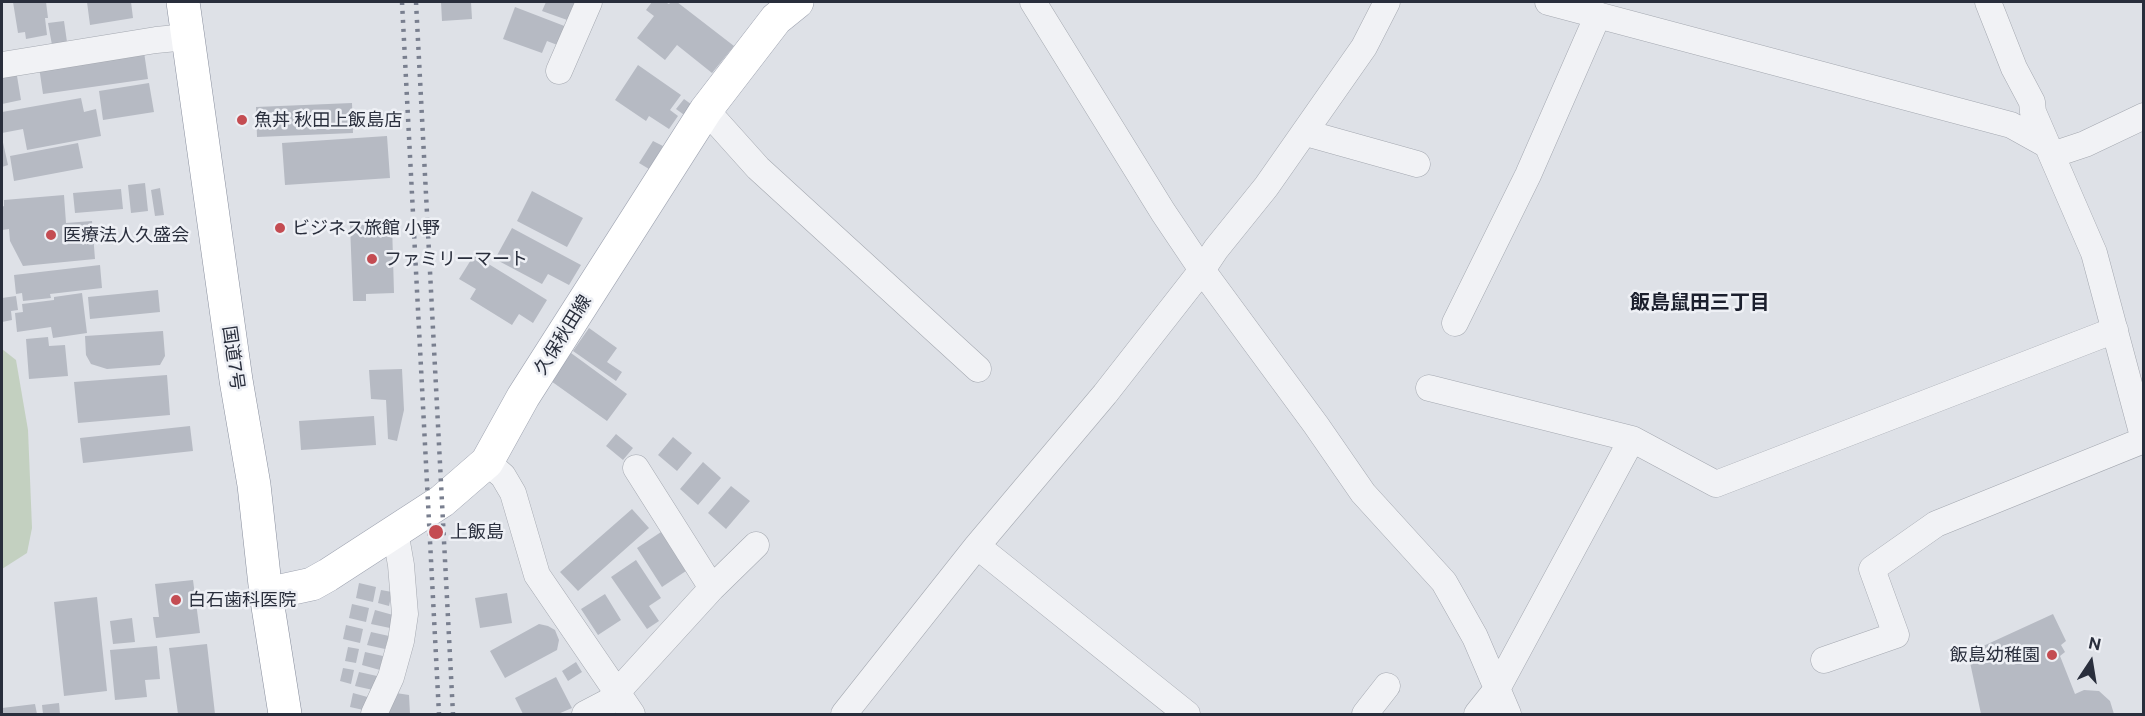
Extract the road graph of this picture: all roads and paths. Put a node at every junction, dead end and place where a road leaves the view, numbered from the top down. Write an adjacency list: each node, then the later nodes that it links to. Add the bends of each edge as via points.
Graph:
1 (183, 2): 9 (main road, 国道7号)
2 (589, 2): 11 (street)
3 (797, 2): 12 (main road, 久保秋田線, via 776,19)
4 (1033, 2): 17 (street)
5 (1387, 2): 14 (street, via 1364,47)
6 (1548, 2): 8 (street)
7 (1988, 2): 15 (street)
8 (1598, 15): 15 (street, via 2011,125); 18 (street, via 1528,174)
9 (188, 37): 10 (street); 30 (main road, 国道7号)
10 (2, 65)
11 (559, 71)
12 (706, 110): 20 (street, via 758,168); 24 (main road, 久保秋田線, via 523,397)
13 (2144, 116): 15 (street, via 2085,144)
14 (1306, 133): 16 (street); 17 (street)
15 (2049, 150): 19 (street, via 2094,253)
16 (1417, 164)
17 (1202, 270): 28 (street, via 1105,394); 33 (street, via 1363,493 1444,582 1475,637)
18 (1455, 323)
19 (2115, 330): 22 (street, via 1716,484); 23 (street)
20 (978, 369)
21 (1429, 388): 22 (street)
22 (1632, 439): 33 (street)
23 (2144, 440): 31 (street, via 1936,524 1872,569 1896,636)
24 (487, 462): 26 (main road, 久保秋田線, via 442,501); 34 (street, via 503,476 513,493 537,575)
25 (636, 468): 29 (street)
26 (394, 531): 30 (main road, 久保秋田線, via 312,584); 36 (street, via 405,614 391,677)
27 (756, 545): 29 (street)
28 (977, 546): 39 (street); 40 (street)
29 (712, 588): 34 (street)
30 (267, 594): 35 (main road, 国道7号)
31 (1824, 660)
32 (1387, 686): 41 (street)
33 (1497, 688): 42 (street); 43 (street)
34 (617, 691): 37 (street, via 608,702); 38 (street)
35 (285, 714)
36 (374, 714)
37 (585, 714)
38 (632, 714)
39 (844, 714)
40 (1187, 714)
41 (1365, 714)
42 (1477, 714)
43 (1508, 714)

